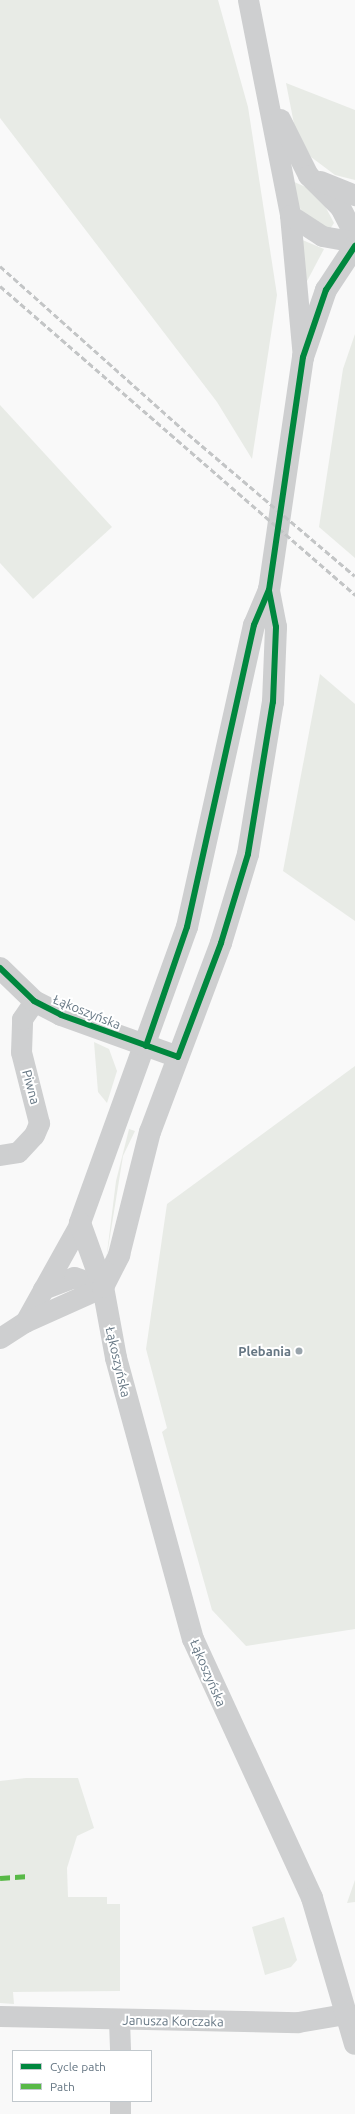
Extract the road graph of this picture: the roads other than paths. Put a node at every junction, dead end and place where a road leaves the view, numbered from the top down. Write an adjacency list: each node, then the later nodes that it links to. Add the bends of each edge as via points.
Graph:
1 (248, 0): 2 (street)
2 (266, 79): 3 (street, via 288,140); 5 (street)
3 (308, 175): 4 (street); 6 (street, via 340,207)
4 (355, 195)
5 (290, 215): 7 (street, via 322,236); 9 (street)
6 (355, 237)
7 (355, 242)
8 (355, 246): 9 (street, via 326,290)
9 (303, 356): 10 (street)
10 (269, 590): 13 (street, via 254,625 187,926); 14 (street, via 276,627 273,702 248,854 221,943)
11 (0, 968): 12 (street, Łąkoszyńska)
12 (34, 1001): 13 (street, Łąkoszyńska, via 60,1015); 15 (street, Piwna, via 22,1019 22,1052 39,1122 34,1135 18,1152)
13 (146, 1046): 14 (street, Łąkoszyńska); 16 (street)
14 (178, 1057): 17 (street, via 150,1132 119,1255)
15 (0, 1156)
16 (80, 1223): 17 (street, Łąkoszyńska); 18 (street)
17 (103, 1288): 18 (street, via 74,1277); 19 (street); 21 (street, Łąkoszyńska, via 118,1365 193,1639 312,1898)
18 (43, 1289): 19 (street)
19 (25, 1322): 20 (street)
20 (0, 1338)
21 (345, 2014): 23 (street, Janusza Korczaka, via 298,2022); 24 (street, Łąkoszyńska)
22 (0, 2016): 23 (street, Janusza Korczaka)
23 (119, 2020): 25 (street)
24 (355, 2044)
25 (120, 2050)
26 (120, 2102): 27 (street)
27 (120, 2114)

